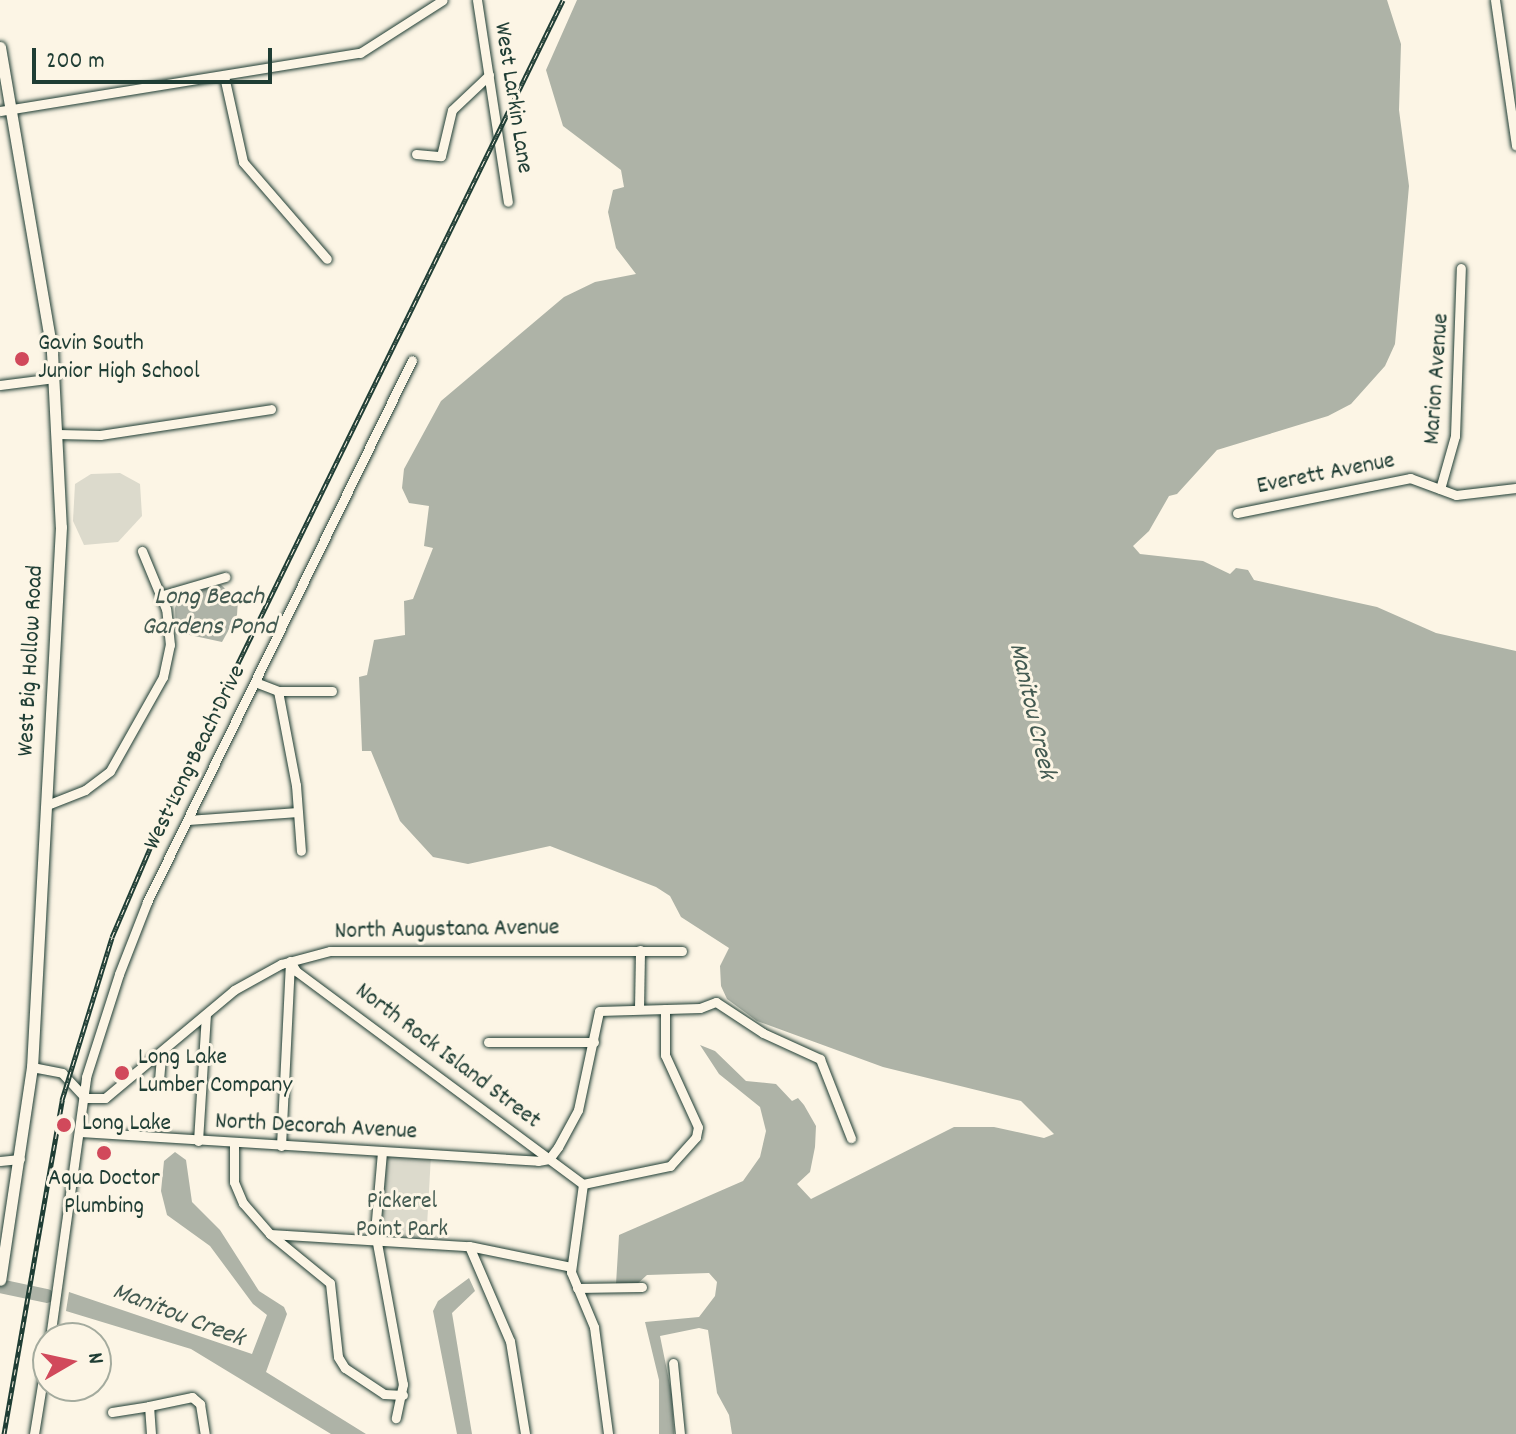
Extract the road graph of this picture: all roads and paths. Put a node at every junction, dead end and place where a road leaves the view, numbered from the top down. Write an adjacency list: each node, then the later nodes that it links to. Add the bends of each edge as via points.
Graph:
1 (443, 0): 6 (street, via 360,53)
2 (477, 0): 5 (street, West Larkin Lane)
3 (1495, 0): 8 (street)
4 (0, 47): 7 (main road, West Big Hollow Road)
5 (489, 75): 9 (street, via 452,110 441,156); 10 (street, West Larkin Lane)
6 (224, 76): 7 (street); 11 (street, via 243,162)
7 (6, 110): 14 (main road, West Big Hollow Road)
8 (1516, 145)
9 (416, 154)
10 (508, 202)
11 (327, 259)
12 (1461, 268): 19 (street, Marion Avenue, via 1455,436)
13 (412, 360): 24 (street, West Long Beach Drive)
14 (55, 378): 15 (street); 17 (main road, West Big Hollow Road)
15 (0, 385)
16 (271, 409): 17 (street, via 100,435)
17 (58, 434): 27 (main road, West Big Hollow Road, via 61,527)
18 (1516, 488): 19 (street, Everett Avenue, via 1465,495)
19 (1440, 489): 20 (street, Everett Avenue, via 1410,478)
20 (1237, 513)
21 (142, 551): 23 (street)
22 (225, 577): 23 (street)
23 (163, 595): 27 (street, via 168,662 127,747 98,781)
24 (255, 682): 25 (street); 29 (street, West Long Beach Drive)
25 (278, 691): 26 (street); 28 (street)
26 (332, 691)
27 (47, 805): 40 (main road, West Big Hollow Road)
28 (298, 812): 29 (street); 30 (street)
29 (188, 820): 42 (street, West Long Beach Drive, via 119,974 86,1077)
30 (301, 851)
31 (640, 950): 32 (street, North Augustana Avenue); 33 (street, North Augustana Avenue, via 358,950); 34 (street)
32 (682, 951)
33 (290, 961): 36 (street, North Augustana Avenue, via 234,990); 47 (street); 50 (street, North Rock Island Street, via 296,971)
34 (639, 1009): 35 (street); 38 (street, via 599,1011)
35 (665, 1009): 44 (street, via 723,1002 763,1033 815,1054 828,1069); 52 (street, via 665,1055 698,1127 696,1137 670,1166)
36 (206, 1014): 39 (street, North Augustana Avenue); 45 (street)
37 (488, 1042): 38 (street)
38 (594, 1042): 50 (street, via 578,1110)
39 (161, 1055): 41 (street); 42 (street, North Augustana Avenue, via 113,1095)
40 (32, 1067): 42 (street, via 62,1073); 49 (main road, West Big Hollow Road)
41 (159, 1080)
42 (85, 1098): 43 (street, West Long Beach Drive)
43 (80, 1132): 45 (street, North Decorah Avenue); 60 (street, West Long Beach Drive)
44 (851, 1138)
45 (198, 1141): 46 (street, North Decorah Avenue)
46 (234, 1144): 47 (street, North Decorah Avenue); 53 (street, via 236,1191)
47 (281, 1146): 48 (street, North Decorah Avenue)
48 (382, 1152): 50 (street, North Decorah Avenue); 54 (street)
49 (20, 1159): 51 (street); 57 (main road, West Big Hollow Road)
50 (549, 1159): 52 (street, North Rock Island Street)
51 (0, 1161)
52 (583, 1184): 56 (street)
53 (270, 1234): 54 (street); 62 (street, via 330,1283 338,1357 345,1368 384,1394)
54 (377, 1241): 55 (street); 62 (street)
55 (469, 1246): 56 (street); 70 (street, via 510,1341)
56 (571, 1267): 59 (street)
57 (0, 1280)
58 (642, 1287): 59 (street)
59 (577, 1288): 71 (street, via 594,1327)
60 (52, 1322)
61 (673, 1363): 72 (street)
62 (403, 1395): 66 (street)
63 (39, 1402): 67 (street)
64 (149, 1406): 65 (street); 68 (street); 69 (street, via 197,1399)
65 (112, 1412)
66 (396, 1418)
67 (34, 1434)
68 (151, 1434)
69 (205, 1434)
70 (525, 1434)
71 (608, 1434)
72 (680, 1434)

